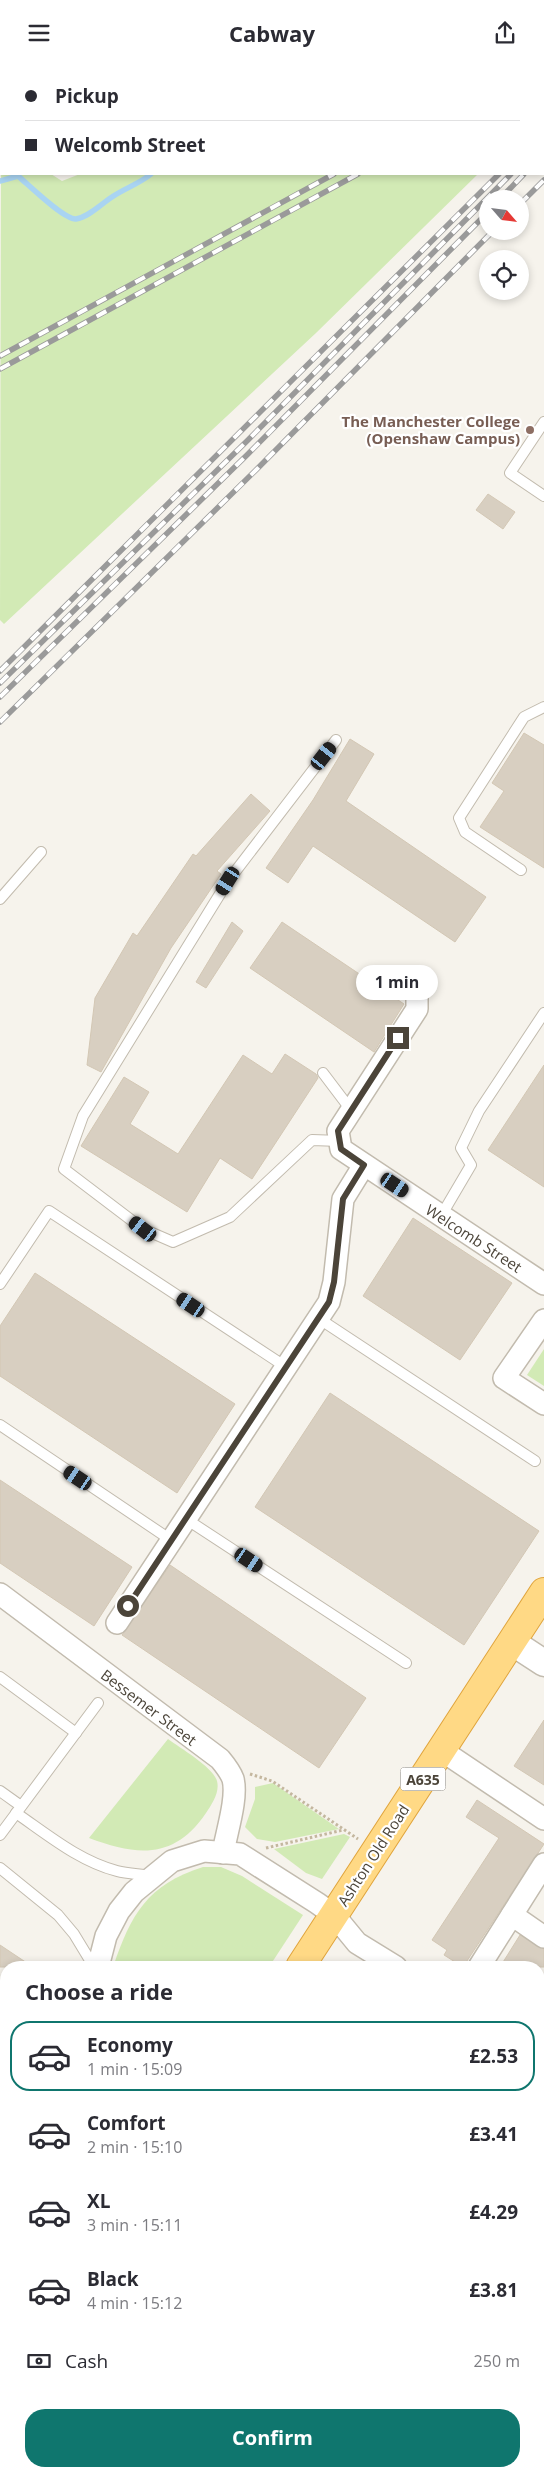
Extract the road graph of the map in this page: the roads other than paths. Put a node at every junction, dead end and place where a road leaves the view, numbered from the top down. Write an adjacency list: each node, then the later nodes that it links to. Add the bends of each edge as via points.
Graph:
1 (544, 422): 2 (lane, via 510,473)
2 (544, 496)
3 (544, 707): 6 (lane, via 524,717 459,818 465,832)
4 (336, 740): 12 (lane, via 228,881 83,1116 64,1169 143,1229 173,1242 230,1217 312,1140)
5 (41, 852): 7 (lane)
6 (521, 870)
7 (0, 899)
8 (417, 986): 11 (street, via 417,1009)
9 (544, 1013): 14 (lane, via 479,1111 462,1148 471,1165)
10 (323, 1073): 11 (lane)
11 (351, 1110): 12 (street, via 338,1131)
12 (340, 1141): 13 (street, Welcomb Street, via 341,1149)
13 (364, 1165): 14 (street, Welcomb Street); 17 (street, via 343,1199 334,1282 329,1302)
14 (440, 1216): 16 (street, Welcomb Street)
15 (0, 1284): 19 (lane, via 49,1211)
16 (544, 1284)
17 (318, 1318): 19 (street); 22 (lane)
18 (544, 1320): 20 (street, via 504,1378)
19 (286, 1367): 23 (street)
20 (544, 1404)
21 (0, 1425): 24 (lane)
22 (535, 1461)
23 (186, 1519): 24 (street); 29 (lane)
24 (172, 1540): 27 (street)
25 (544, 1592): 28 (highway, Ashton Old Road / A635)
26 (0, 1595): 39 (street, Bessemer Street, via 224,1764 233,1780)
27 (117, 1623)
28 (512, 1642): 30 (street); 34 (highway, Ashton Old Road / A635)
29 (406, 1663)
30 (544, 1663)
31 (0, 1677): 33 (lane)
32 (98, 1703): 33 (lane)
33 (76, 1733): 36 (lane)
34 (441, 1750): 37 (street); 43 (highway, Ashton Old Road / A635)
35 (0, 1791): 36 (lane)
36 (19, 1810): 38 (lane); 42 (lane, via 75,1854 117,1871)
37 (544, 1819)
38 (0, 1835)
39 (231, 1854): 42 (street, via 204,1851 188,1855 172,1861); 43 (street)
40 (544, 1864): 44 (street)
41 (0, 1868): 46 (lane, via 58,1915)
42 (151, 1876): 47 (street, via 119,1911 106,1936)
43 (334, 1915): 48 (highway, Ashton Old Road / A635); 49 (street, via 357,1943)
44 (512, 1915): 45 (street); 50 (street)
45 (544, 1937)
46 (90, 1961)
47 (100, 1961)
48 (304, 1961)
49 (386, 1961)
50 (483, 1961)

